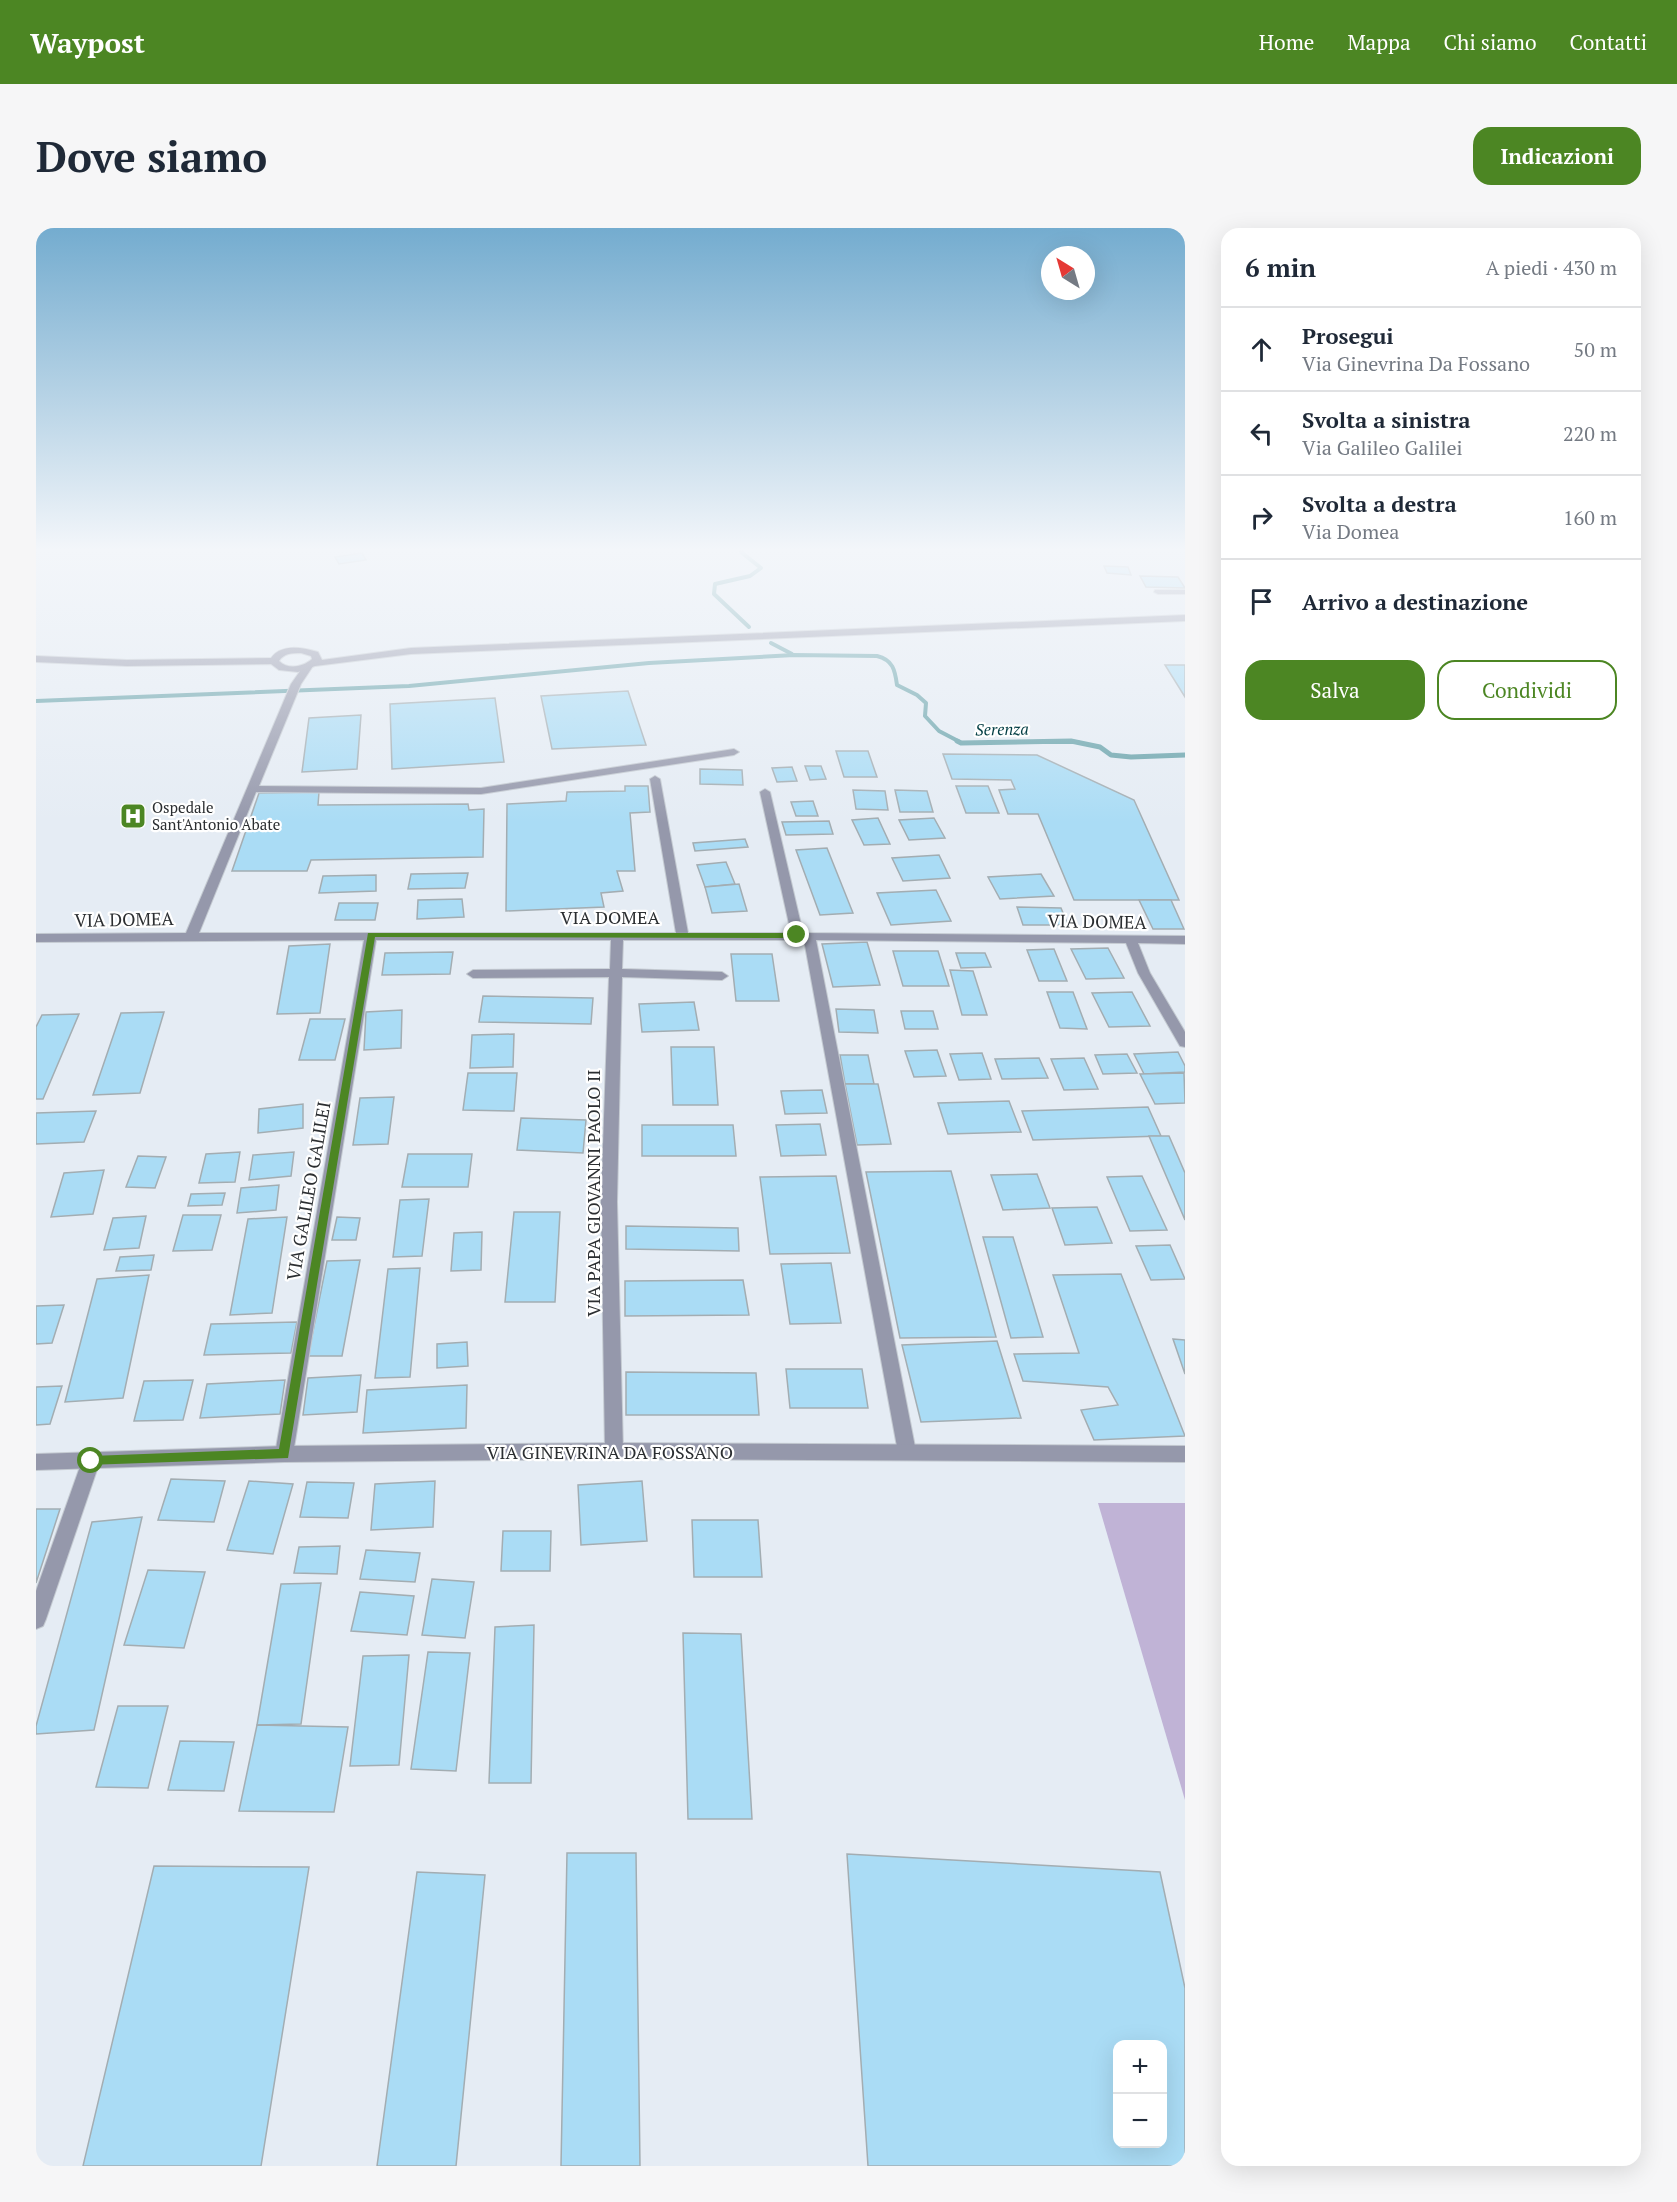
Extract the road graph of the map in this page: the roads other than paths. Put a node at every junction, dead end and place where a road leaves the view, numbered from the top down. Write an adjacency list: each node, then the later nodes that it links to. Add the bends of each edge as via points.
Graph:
1 (637, 642): 6 (street, via 411,651)
2 (282, 653): 4 (street); 5 (street); 6 (street, via 312,652)
3 (36, 659): 4 (street, via 127,663)
4 (219, 661): 5 (street)
5 (273, 661): 7 (street, via 280,668)
6 (312, 663): 7 (street); 8 (street)
7 (291, 669): 8 (street)
8 (296, 682): 11 (street)
9 (734, 752): 11 (street, via 482,791)
10 (655, 779): 14 (street)
11 (251, 789): 17 (street)
12 (765, 792): 15 (street)
13 (371, 934): 16 (street, VIA DOMEA); 17 (street, VIA DOMEA); 27 (street, VIA GALILEO GALILEI)
14 (682, 935): 15 (street, VIA DOMEA); 16 (street, VIA DOMEA)
15 (803, 935): 19 (street, VIA DOMEA); 26 (street)
16 (617, 936): 21 (street, VIA PAPA GIOVANNI PAOLO II)
17 (191, 937): 18 (street, VIA DOMEA)
18 (36, 938)
19 (1131, 940): 20 (street, VIA DOMEA); 24 (street, via 1144,973)
20 (1185, 940)
21 (617, 973): 22 (street); 23 (street); 25 (street, VIA PAPA GIOVANNI PAOLO II, via 609,1202)
22 (472, 974)
23 (722, 976)
24 (1185, 1043)
25 (614, 1451): 26 (street, VIA GINEVRINA DA FOSSANO); 27 (street, VIA GINEVRINA DA FOSSANO)
26 (907, 1452): 28 (street, VIA GINEVRINA DA FOSSANO)
27 (284, 1454): 29 (street, VIA GINEVRINA DA FOSSANO)
28 (1185, 1454)
29 (91, 1461): 30 (street, VIA GINEVRINA DA FOSSANO); 31 (street)
30 (36, 1462)
31 (36, 1619)

